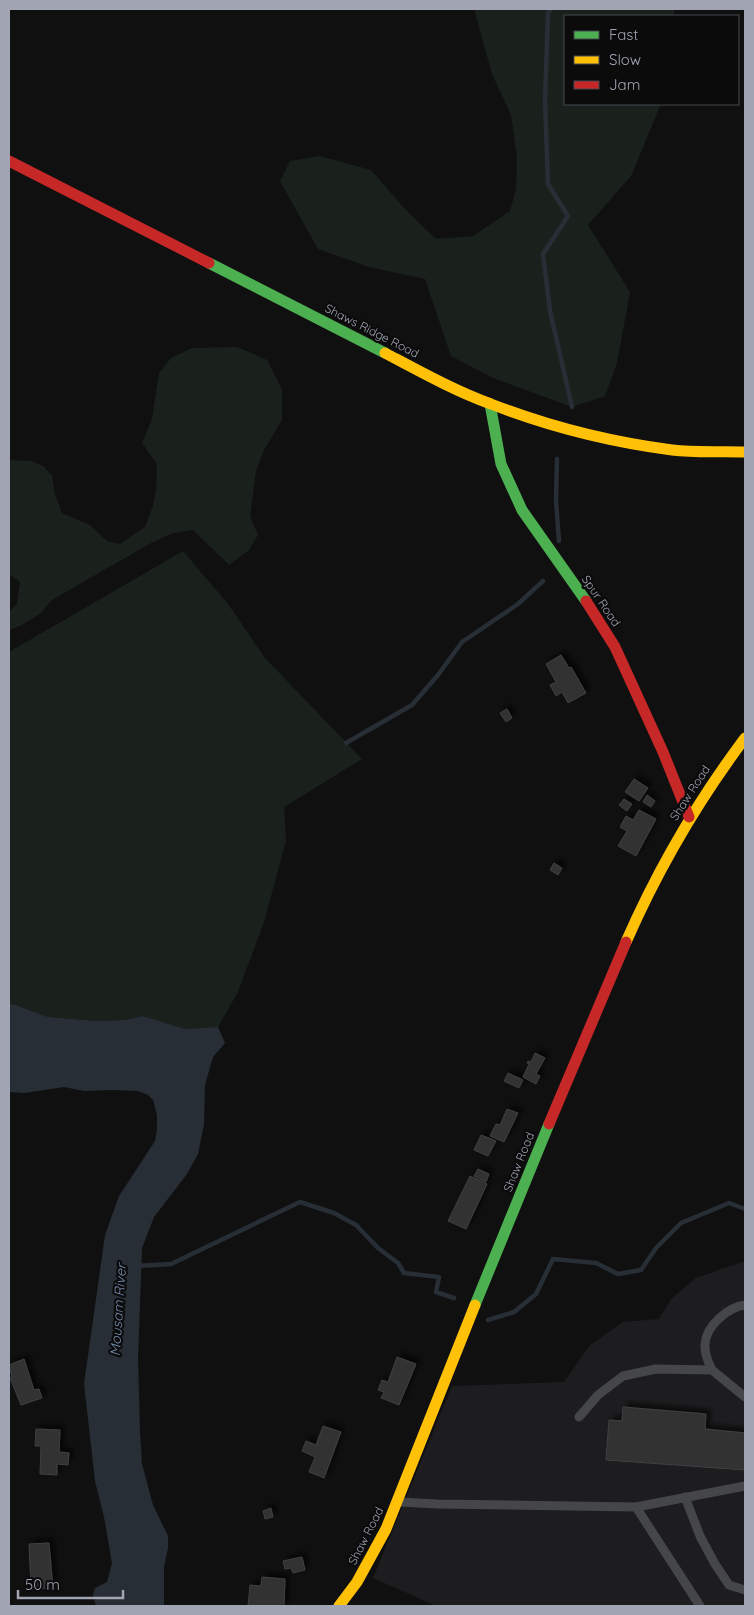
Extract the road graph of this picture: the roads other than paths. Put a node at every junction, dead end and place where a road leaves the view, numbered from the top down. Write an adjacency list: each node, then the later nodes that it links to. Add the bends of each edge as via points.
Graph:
1 (9, 161): 2 (street, Shaws Ridge Road)
2 (490, 404): 3 (street, Shaws Ridge Road, via 551,425 625,442 675,450); 5 (street, Spur Road, via 501,464 522,510 615,647 656,735)
3 (745, 452)
4 (745, 738): 5 (street, Shaw Road)
5 (689, 818): 12 (street, Shaw Road, via 608,980)
6 (745, 1305): 7 (lane, via 723,1315 707,1335 705,1350)
7 (712, 1370): 8 (lane); 9 (lane, via 656,1369 623,1376 598,1395)
8 (745, 1397)
9 (579, 1418)
10 (745, 1486): 11 (lane)
11 (685, 1497): 13 (lane); 14 (lane, via 715,1564 729,1584)
12 (398, 1502): 13 (lane); 15 (street, Shaw Road, via 369,1564)
13 (636, 1507): 16 (lane)
14 (745, 1590)
15 (339, 1606)
16 (700, 1606)

